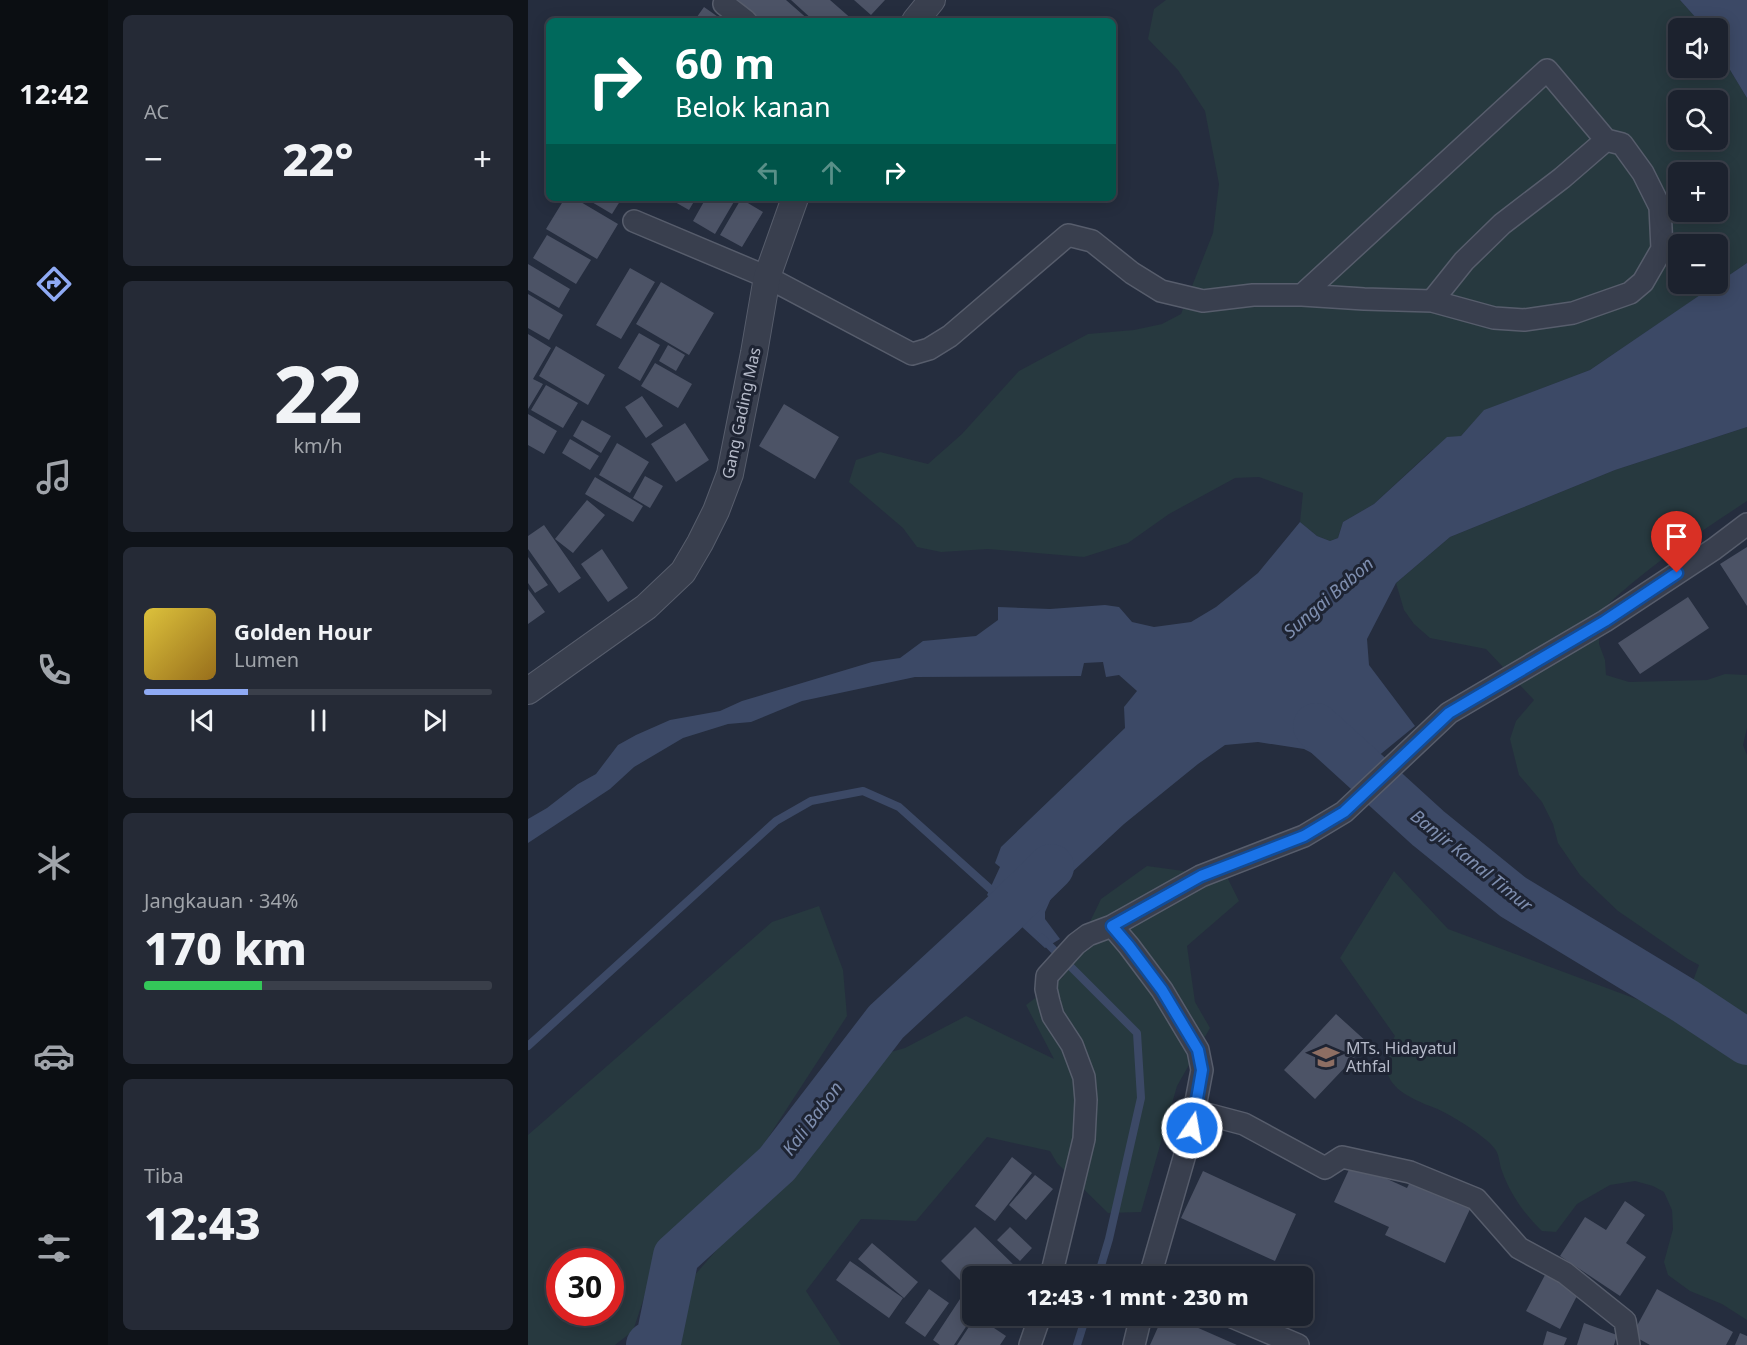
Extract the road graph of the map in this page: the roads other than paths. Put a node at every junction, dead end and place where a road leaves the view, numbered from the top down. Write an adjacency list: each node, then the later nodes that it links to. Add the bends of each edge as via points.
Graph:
1 (932, 0): 4 (street)
2 (724, 4): 3 (street)
3 (742, 18)
4 (917, 18)
5 (1606, 140): 9 (street, via 1547,70); 10 (street, via 1503,224 1464,261); 10 (street, via 1622,144 1643,173 1660,207 1662,249 1643,282 1630,293 1573,313 1524,320 1494,318)
6 (794, 201): 8 (street, Gang Gading Mas)
7 (634, 221): 8 (street)
8 (767, 277): 9 (street, via 912,354 950,336 1068,235 1092,241 1161,291 1203,301); 12 (street, Gang Gading Mas, via 730,474 700,543 683,572 645,607)
9 (1302, 295): 10 (street)
10 (1432, 301)
11 (1747, 524): 13 (street, via 1605,621 1470,699 1432,727 1344,812 1304,836 1201,876)
12 (528, 691)
13 (1112, 926): 14 (street, via 1162,990 1198,1050 1202,1070); 15 (street, via 1076,944 1047,976 1053,1016 1072,1045 1084,1077 1086,1100 1084,1139)
14 (1195, 1111): 16 (street); 23 (street, via 1244,1124 1325,1168 1342,1157 1410,1172 1476,1199 1518,1248 1565,1273 1625,1321)
15 (1053, 1266)
16 (1153, 1266)
17 (1037, 1326): 20 (street)
18 (1139, 1326): 21 (street)
19 (1253, 1326): 22 (street)
20 (1030, 1345)
21 (1134, 1345)
22 (1298, 1345)
23 (1629, 1345)

